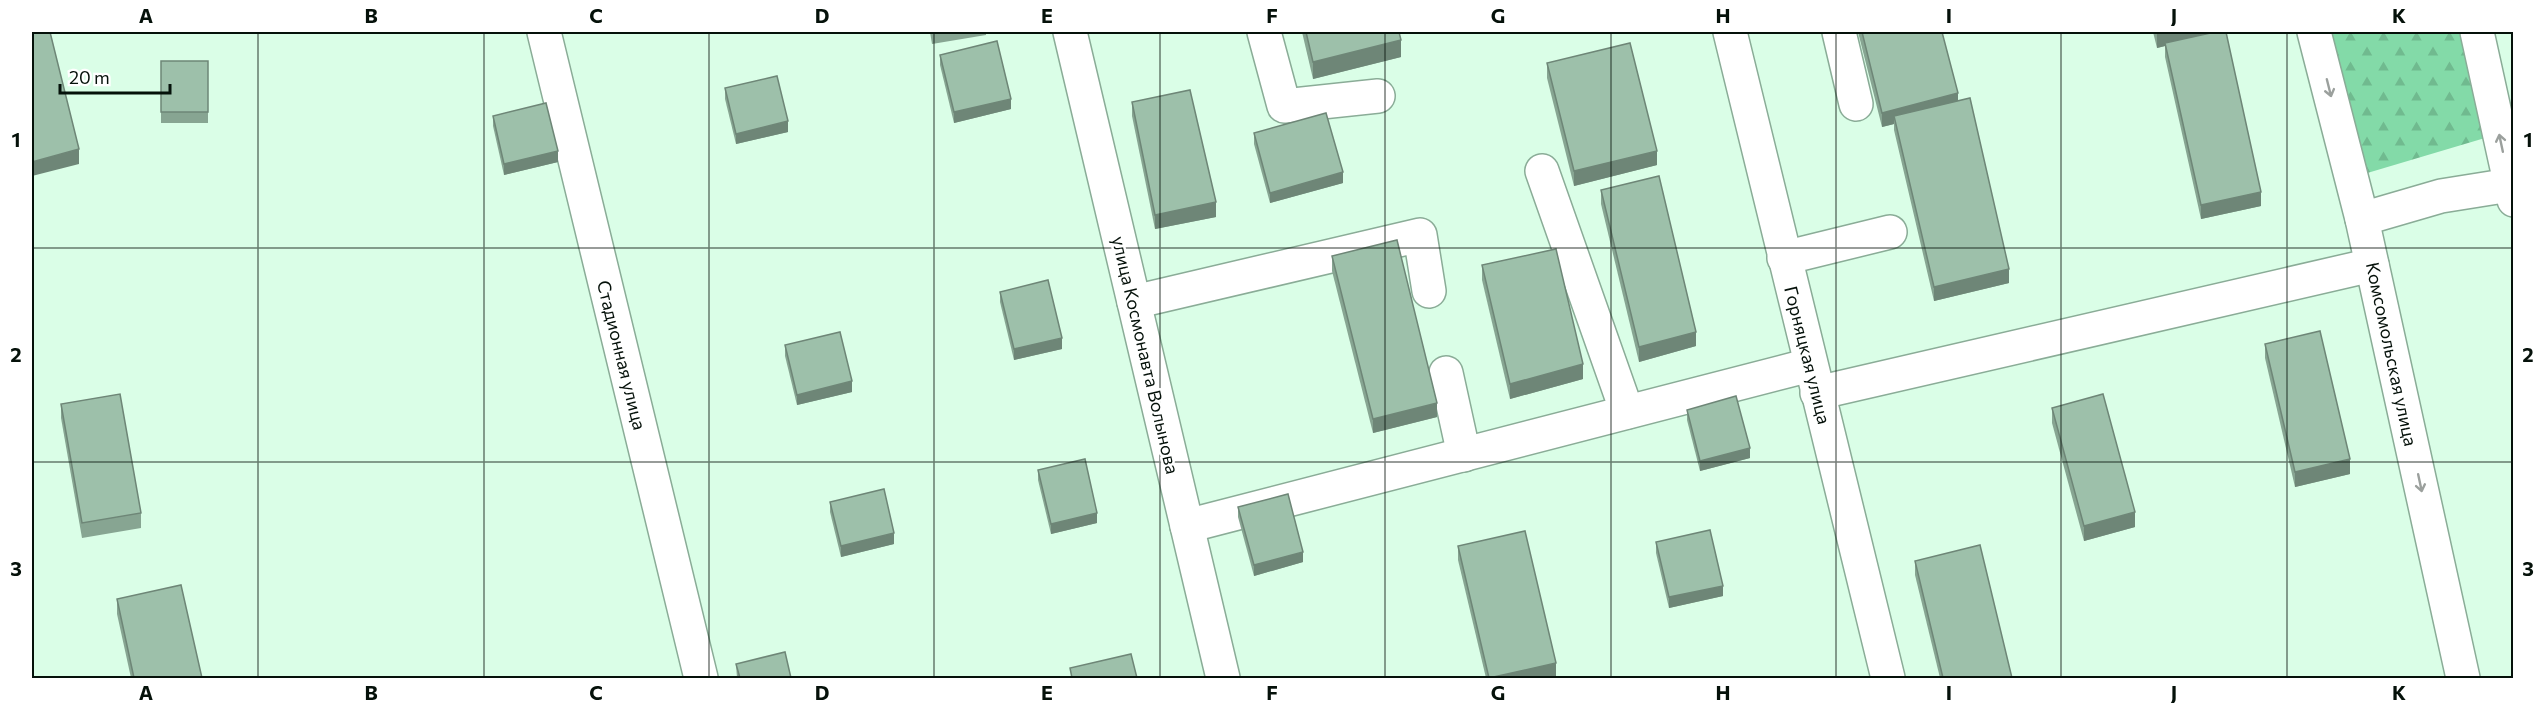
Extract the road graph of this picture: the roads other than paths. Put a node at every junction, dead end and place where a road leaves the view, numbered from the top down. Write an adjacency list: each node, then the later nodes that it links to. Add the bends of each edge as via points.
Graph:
1 (544, 32): 23 (street, Стадионная улица)
2 (1070, 32): 17 (street, улица Космонавта Волынова)
3 (1264, 32): 8 (street, via 1284,106)
4 (1730, 32): 14 (street, Горняцкая улица)
5 (1839, 32): 9 (street)
6 (2314, 32): 12 (street, Комсомольская улица, one-way to 12)
7 (2477, 32): 11 (street, one-way to 7)
8 (1378, 96)
9 (1856, 104)
10 (1542, 171): 20 (street)
11 (2512, 192): 12 (street, via 2441,196)
12 (2362, 219): 15 (street, Комсомольская улица)
13 (1890, 232): 14 (street)
14 (1784, 258): 19 (street, Горняцкая улица)
15 (2373, 265): 19 (street); 26 (street, Комсомольская улица, one-way to 26)
16 (1429, 291): 17 (street, via 1420,235)
17 (1134, 302): 22 (street, улица Космонавта Волынова)
18 (1446, 373): 21 (street)
19 (1813, 379): 20 (street); 25 (street, Горняцкая улица)
20 (1627, 412): 21 (street)
21 (1464, 455): 22 (street)
22 (1187, 526): 24 (street, улица Космонавта Волынова)
23 (701, 678)
24 (1223, 678)
25 (1888, 678)
26 (2463, 678)

